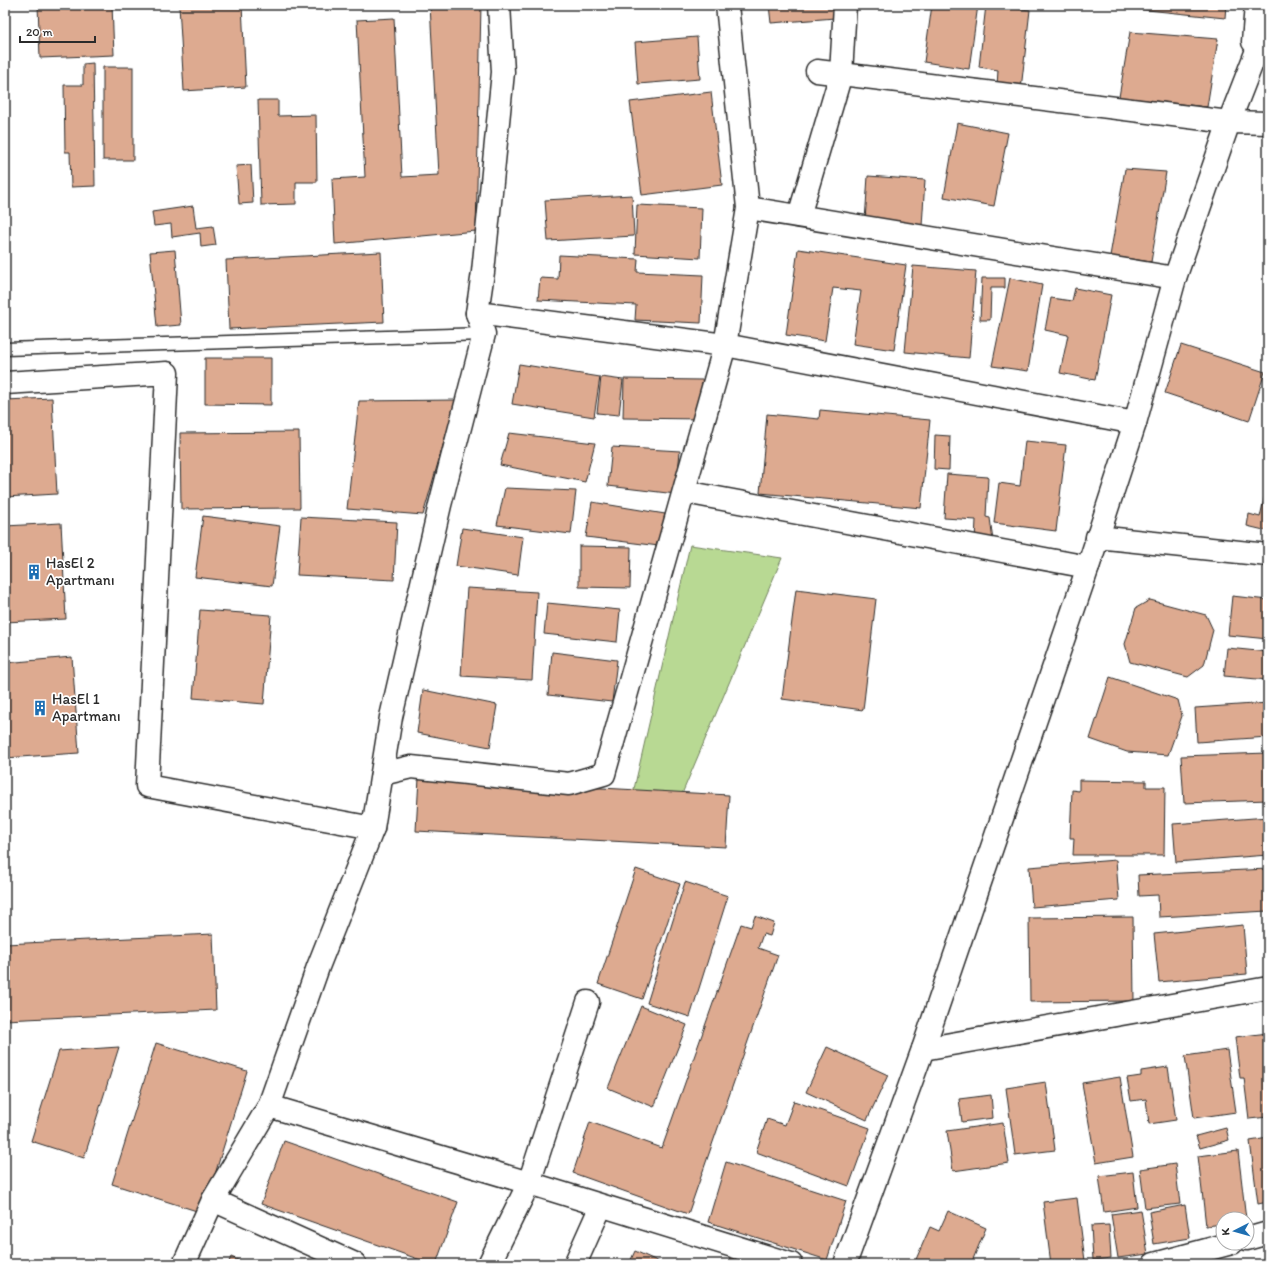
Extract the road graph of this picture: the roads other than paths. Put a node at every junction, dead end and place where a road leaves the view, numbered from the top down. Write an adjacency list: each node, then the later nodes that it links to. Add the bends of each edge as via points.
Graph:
1 (499, 5): 14 (street, via 503,72)
2 (727, 5): 11 (street)
3 (845, 5): 8 (street)
4 (1256, 5): 6 (street)
5 (1268, 22): 6 (street)
6 (1252, 63): 9 (street)
7 (817, 71): 8 (street)
8 (842, 74): 9 (street); 12 (street)
9 (1229, 122): 10 (street); 13 (street)
10 (1268, 123)
11 (748, 208): 12 (street); 16 (street)
12 (799, 216): 13 (street)
13 (1175, 278): 19 (street)
14 (477, 313): 15 (street); 16 (street)
15 (484, 334): 17 (lane); 24 (street, via 440,505 394,702)
16 (726, 345): 19 (street); 20 (street)
17 (5, 349)
18 (5, 382): 25 (street, via 167,373 147,786)
19 (1135, 423): 21 (street)
20 (685, 492): 23 (street); 24 (street, via 604,774 569,784 411,767)
21 (1097, 537): 22 (street); 23 (street)
22 (1268, 555)
23 (1088, 567): 28 (street)
24 (382, 774): 25 (street)
25 (373, 828): 29 (street, via 318,967)
26 (1268, 988): 28 (street)
27 (588, 1002): 30 (street)
28 (923, 1049): 41 (street)
29 (269, 1106): 30 (street); 31 (street)
30 (529, 1183): 32 (street); 38 (street)
31 (213, 1200): 36 (street); 37 (street)
32 (601, 1206): 39 (street); 40 (street)
33 (1268, 1233): 34 (street)
34 (1255, 1237)
35 (1215, 1248): 42 (street)
36 (184, 1264)
37 (355, 1264)
38 (489, 1264)
39 (575, 1264)
40 (791, 1264)
41 (845, 1264)
42 (1154, 1264)

